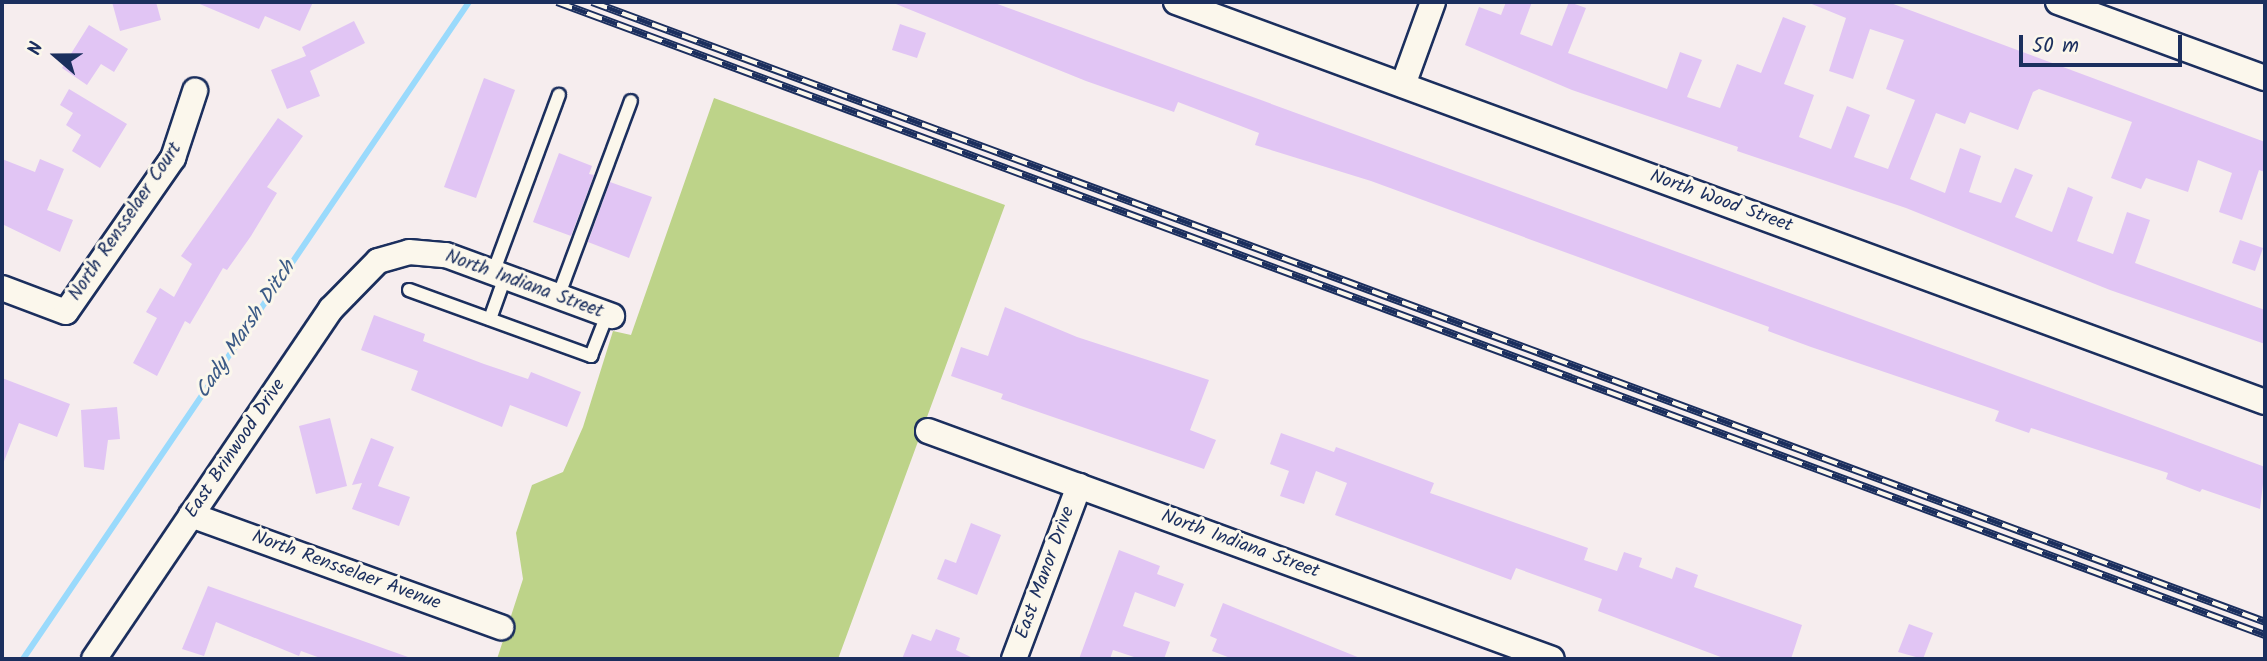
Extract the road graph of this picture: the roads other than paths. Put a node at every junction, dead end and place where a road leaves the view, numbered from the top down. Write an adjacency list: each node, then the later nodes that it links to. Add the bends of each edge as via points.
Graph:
1 (1176, 2): 5 (street, North Wood Street)
2 (1433, 2): 5 (street)
3 (2058, 2): 4 (street)
4 (2265, 78)
5 (1403, 85): 16 (street, North Wood Street)
6 (195, 90): 11 (street, North Rensselaer Court, via 173,158 66,312)
7 (559, 95): 10 (lane)
8 (631, 101): 13 (lane)
9 (394, 254): 10 (street, North Indiana Street, via 429,252); 19 (street, East Brinwood Drive, via 362,272 331,309)
10 (499, 275): 13 (street, North Indiana Street); 15 (lane)
11 (2, 289)
12 (409, 289): 15 (lane)
13 (558, 296): 14 (street, North Indiana Street)
14 (609, 315): 15 (lane, via 591,356)
15 (490, 319)
16 (2265, 402)
17 (928, 431): 18 (street, North Indiana Street)
18 (1079, 486): 22 (street, East Manor Drive); 23 (street, North Indiana Street)
19 (191, 515): 20 (street, North Rensselaer Avenue); 21 (street, East Brinwood Drive)
20 (500, 627)
21 (93, 659)
22 (1014, 659)
23 (1552, 659)

